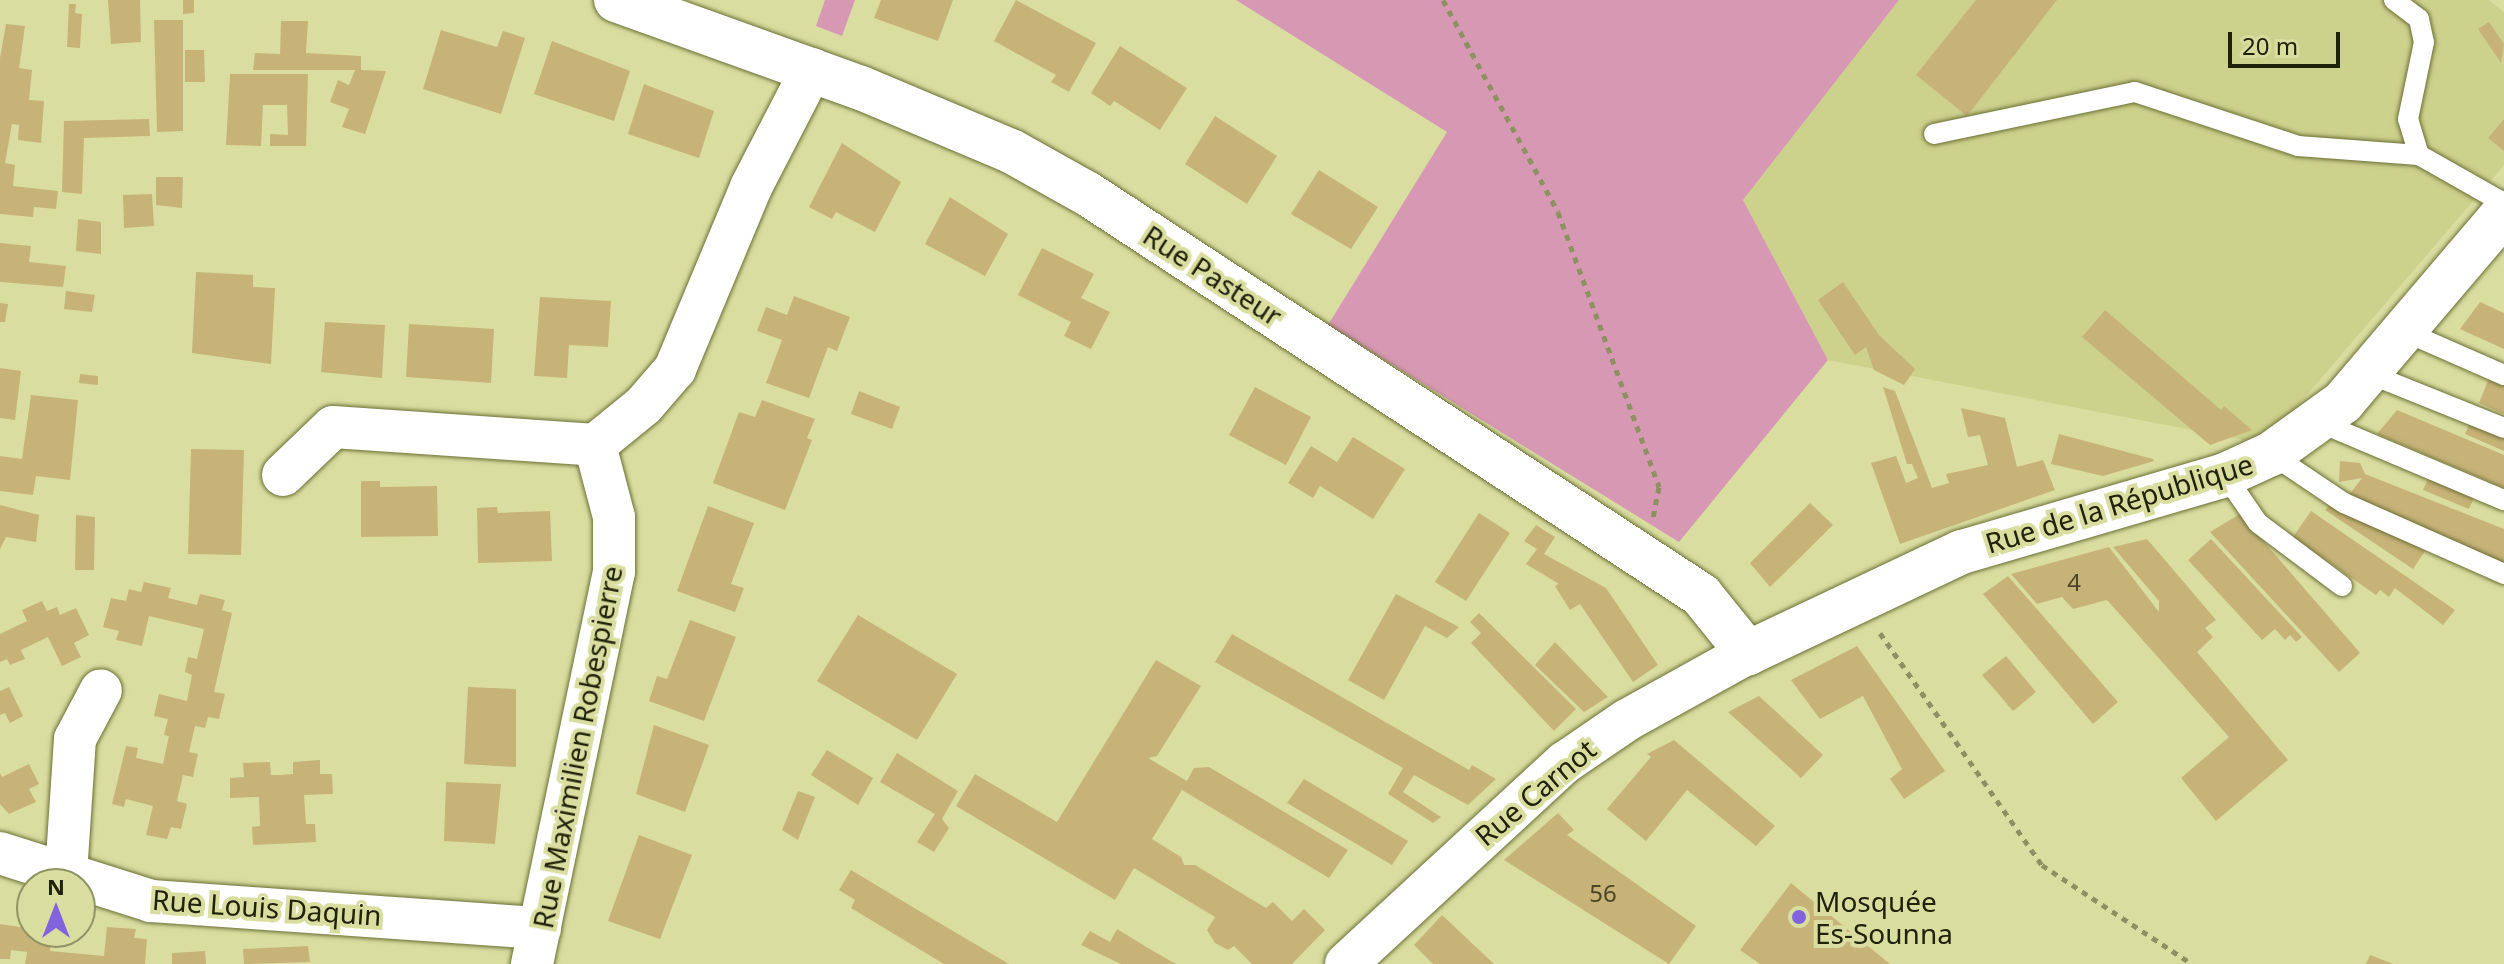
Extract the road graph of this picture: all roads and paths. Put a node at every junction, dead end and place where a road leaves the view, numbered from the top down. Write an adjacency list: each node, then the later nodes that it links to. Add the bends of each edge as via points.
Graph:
1 (616, 0): 4 (street, Rue Pasteur)
2 (1443, 0): 19 (path, via 1558,212 1659,487)
3 (2394, 0): 6 (lane, via 2419,19 2424,42 2408,119)
4 (812, 69): 14 (street, via 751,187 675,369 644,405); 19 (street, Rue Pasteur, via 979,137 1088,194)
5 (1934, 134): 6 (lane, via 2135,92 2298,146)
6 (2419, 155): 7 (lane)
7 (2504, 203)
8 (2504, 213): 9 (street, Rue de la République)
9 (2406, 332): 10 (street, Rue de la République); 11 (lane)
10 (2370, 374): 12 (street, Rue de la République); 13 (lane)
11 (2504, 375)
12 (2319, 422): 15 (street, Rue de la République); 18 (lane)
13 (2504, 428)
14 (595, 445): 16 (street, via 333,427); 29 (street, Rue Maximilien Robespierre, via 614,517 614,572)
15 (2271, 454): 17 (street, Rue de la République); 20 (lane, via 2344,503)
16 (283, 475)
17 (2225, 475): 21 (lane, via 2258,523); 22 (street, Rue de la République, via 2006,537)
18 (2504, 500)
19 (1645, 557): 23 (street, Rue Pasteur, via 1701,595)
20 (2504, 574)
21 (2342, 586)
22 (1857, 599): 23 (street, Rue de la République); 31 (path, via 2042,865)
23 (1748, 653): 30 (street, Rue Carnot, via 1627,720 1564,763)
24 (101, 690): 27 (street, via 75,739)
25 (0, 853): 26 (street, Rue Louis Daquin)
26 (47, 868)
27 (66, 868)
28 (96, 884): 29 (street, Rue Louis Daquin, via 151,901)
29 (536, 946)
30 (1346, 964)
31 (2192, 964)

